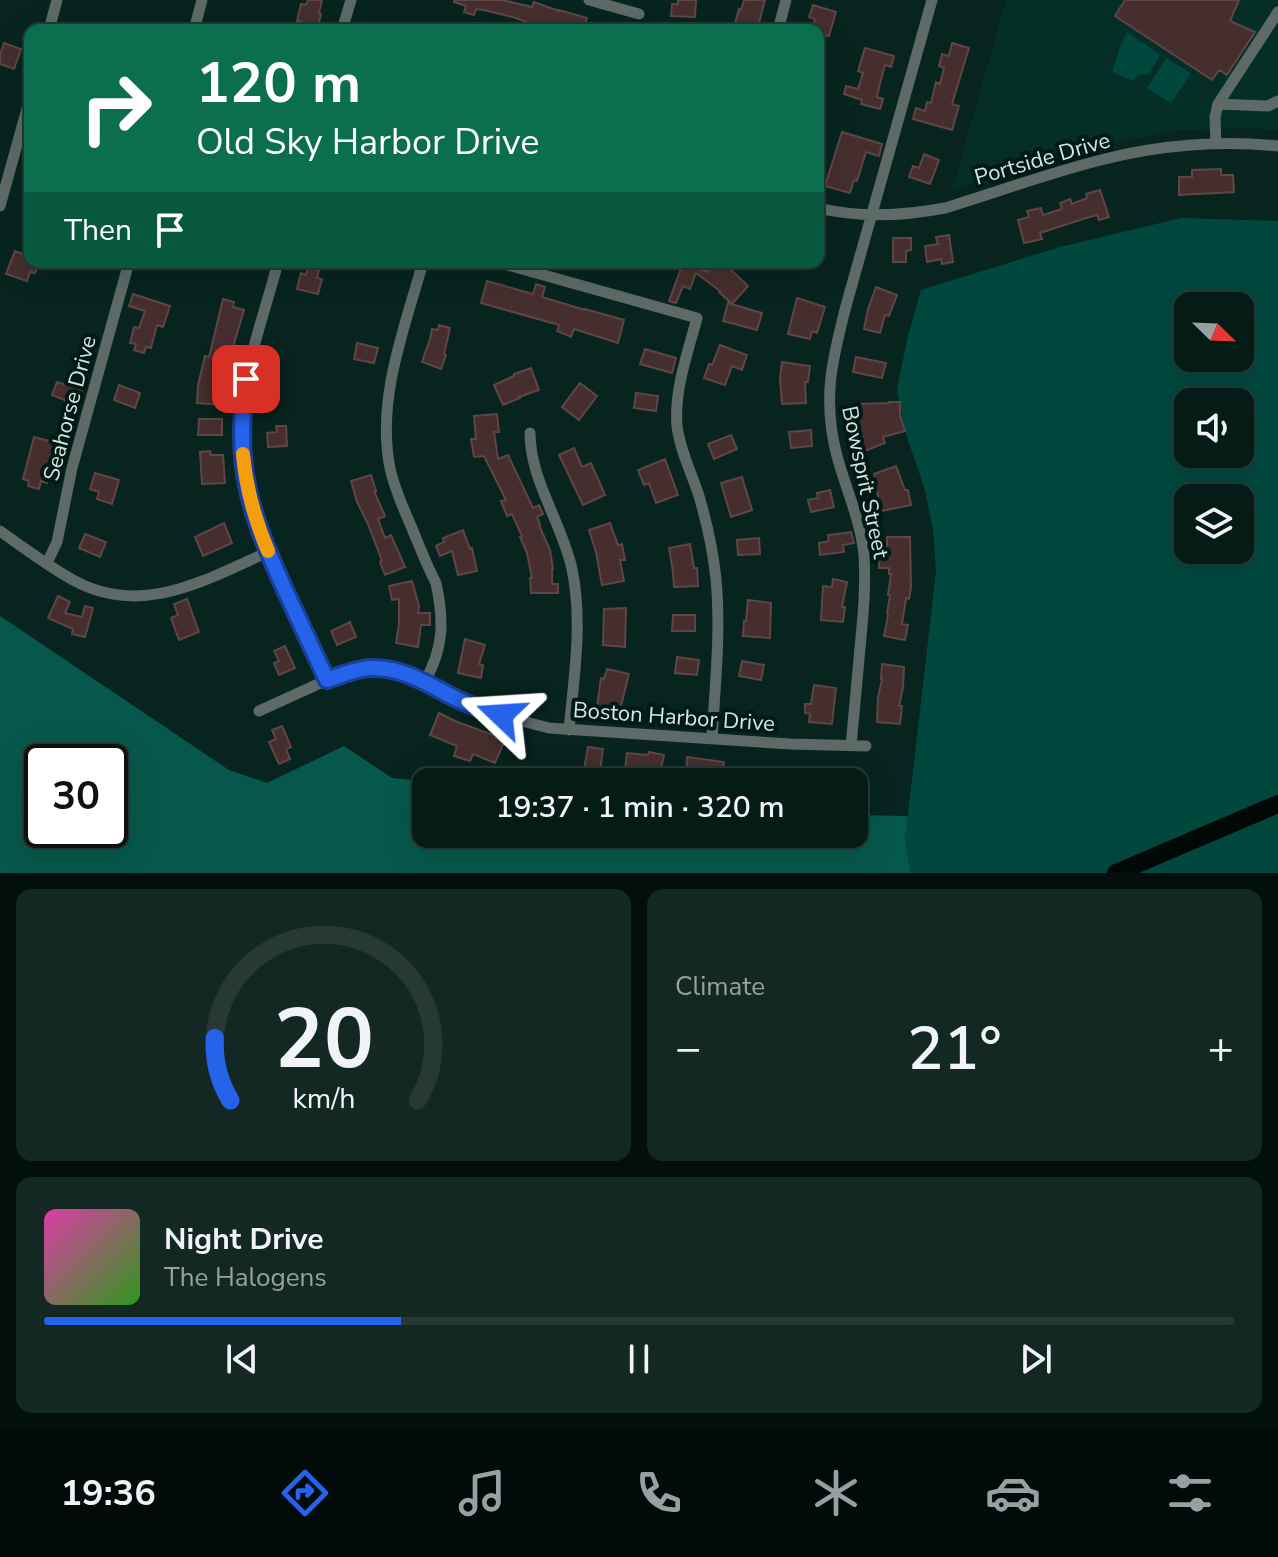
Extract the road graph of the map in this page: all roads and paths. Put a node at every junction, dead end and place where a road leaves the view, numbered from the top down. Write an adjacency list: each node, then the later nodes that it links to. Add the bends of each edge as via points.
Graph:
1 (57, 0): 9 (street)
2 (202, 0): 10 (street)
3 (351, 0): 11 (street)
4 (589, 0): 8 (street)
5 (786, 0): 12 (street)
6 (932, 0): 20 (street, Bowsprit Street)
7 (1278, 12): 14 (street)
8 (639, 14)
9 (51, 24)
10 (196, 24)
11 (344, 24)
12 (780, 24)
13 (1278, 101): 14 (street, via 1268,106)
14 (1218, 104): 16 (street)
15 (24, 120): 18 (street)
16 (1216, 144): 17 (street, Portside Drive); 20 (street, Portside Drive, via 1105,159 945,208)
17 (1278, 146)
18 (0, 206)
19 (824, 209): 20 (street, Portside Drive)
20 (872, 215): 34 (street, Bowsprit Street, via 834,350 828,398 833,439 864,553)
21 (127, 268): 28 (street, Seahorse Drive, via 57,542)
22 (276, 268): 27 (street, via 246,379 242,424 250,498)
23 (421, 268): 30 (street, via 394,367 387,446 396,489 436,583 439,650)
24 (518, 268): 33 (street, via 697,318 680,385 677,424 716,579 718,665)
25 (530, 433): 32 (street, via 533,463 564,541 576,597)
26 (0, 531): 28 (street)
27 (268, 552): 28 (street, via 189,587 150,596 104,592); 29 (street)
28 (47, 563)
29 (327, 680): 30 (street, Boston Harbor Drive, via 380,668); 31 (street, Boston Harbor Drive)
30 (425, 681): 32 (street, Boston Harbor Drive, via 484,711)
31 (259, 711)
32 (569, 730): 33 (street, Boston Harbor Drive)
33 (712, 738): 34 (street, Boston Harbor Drive)
34 (851, 746): 35 (street, Boston Harbor Drive)
35 (866, 746)

